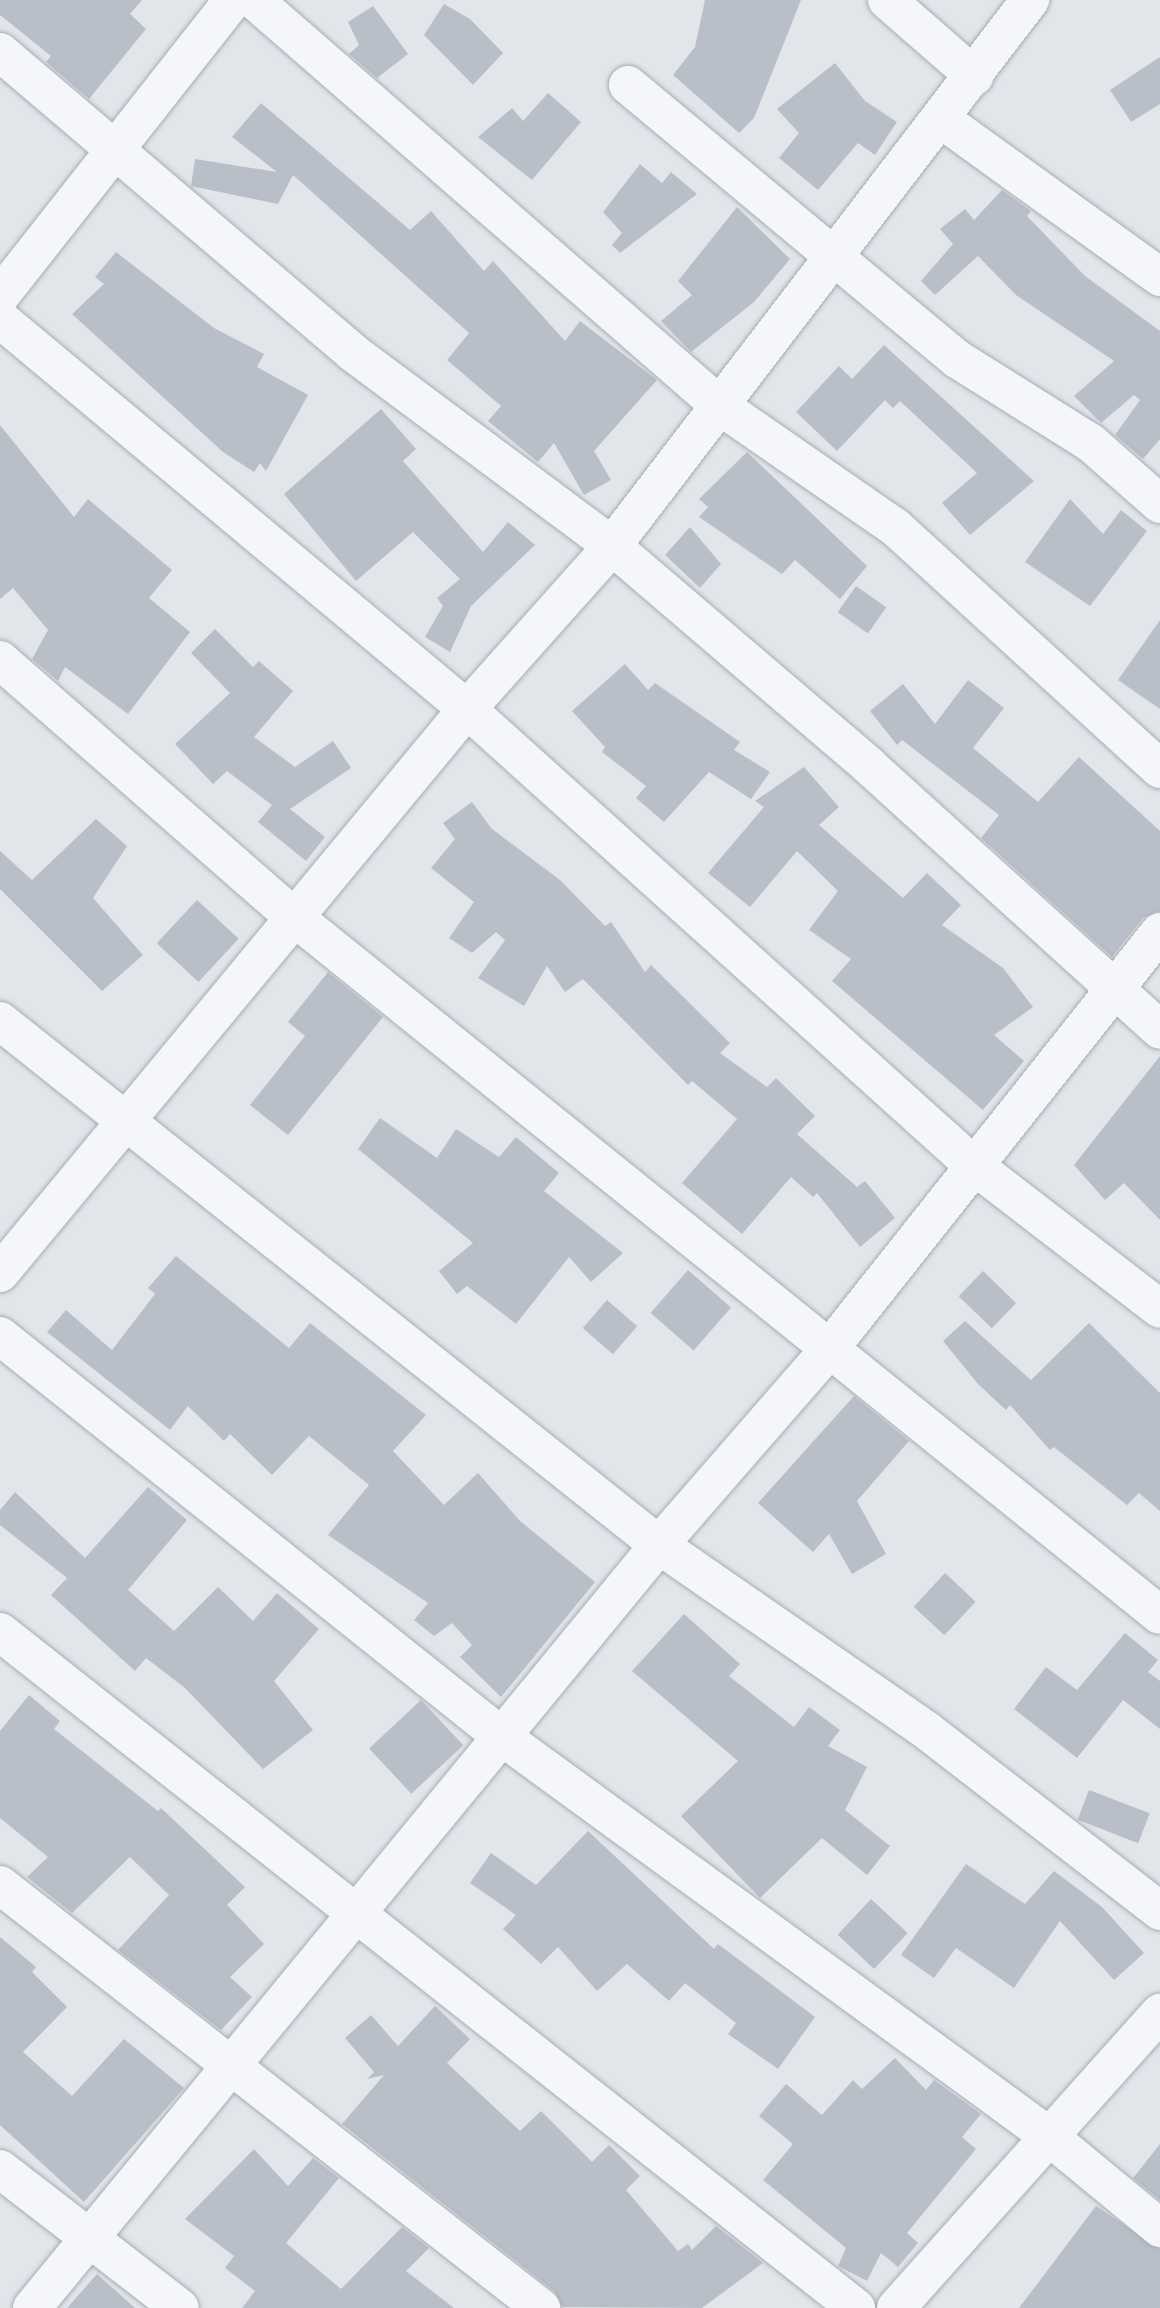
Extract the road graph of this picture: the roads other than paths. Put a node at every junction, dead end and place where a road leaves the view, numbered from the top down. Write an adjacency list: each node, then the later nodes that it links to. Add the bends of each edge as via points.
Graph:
1 (233, 0): 9 (street)
2 (254, 0): 14 (street)
3 (887, 0): 6 (street)
4 (1030, 0): 6 (street)
5 (0, 52): 9 (street)
6 (974, 76): 8 (street)
7 (628, 85): 10 (street)
8 (941, 119): 10 (street); 11 (street)
9 (111, 148): 12 (street); 16 (street, via 352,352)
10 (837, 256): 14 (street); 15 (street, via 957,359 1091,443)
11 (1160, 277)
12 (0, 296)
13 (0, 318): 18 (street)
14 (720, 406): 16 (street); 19 (street, via 895,527)
15 (1160, 505)
16 (612, 546): 18 (street); 22 (street, via 868,765)
17 (0, 660): 20 (street)
18 (467, 709): 20 (street); 26 (street)
19 (1160, 769)
20 (294, 917): 25 (street); 30 (street)
21 (1160, 932): 22 (street)
22 (1111, 990): 24 (street); 26 (street)
23 (0, 1021): 25 (street)
24 (1160, 1030)
25 (123, 1122): 27 (street); 31 (street)
26 (972, 1164): 28 (street); 30 (street)
27 (0, 1273)
28 (1160, 1309)
29 (0, 1335): 34 (street)
30 (830, 1348): 31 (street); 32 (street)
31 (659, 1545): 34 (street); 37 (street, via 926,1730)
32 (1160, 1615)
33 (0, 1632): 36 (street)
34 (501, 1736): 36 (street); 40 (street)
35 (0, 1885): 39 (street)
36 (358, 1910): 39 (street); 47 (street)
37 (1160, 1911)
38 (1160, 2012): 40 (street)
39 (231, 2067): 43 (street); 46 (street)
40 (1046, 2134): 42 (street); 48 (street)
41 (0, 2169): 43 (street)
42 (1160, 2228)
43 (91, 2238): 44 (street); 45 (street)
44 (32, 2308)
45 (180, 2308)
46 (541, 2308)
47 (856, 2308)
48 (896, 2308)

